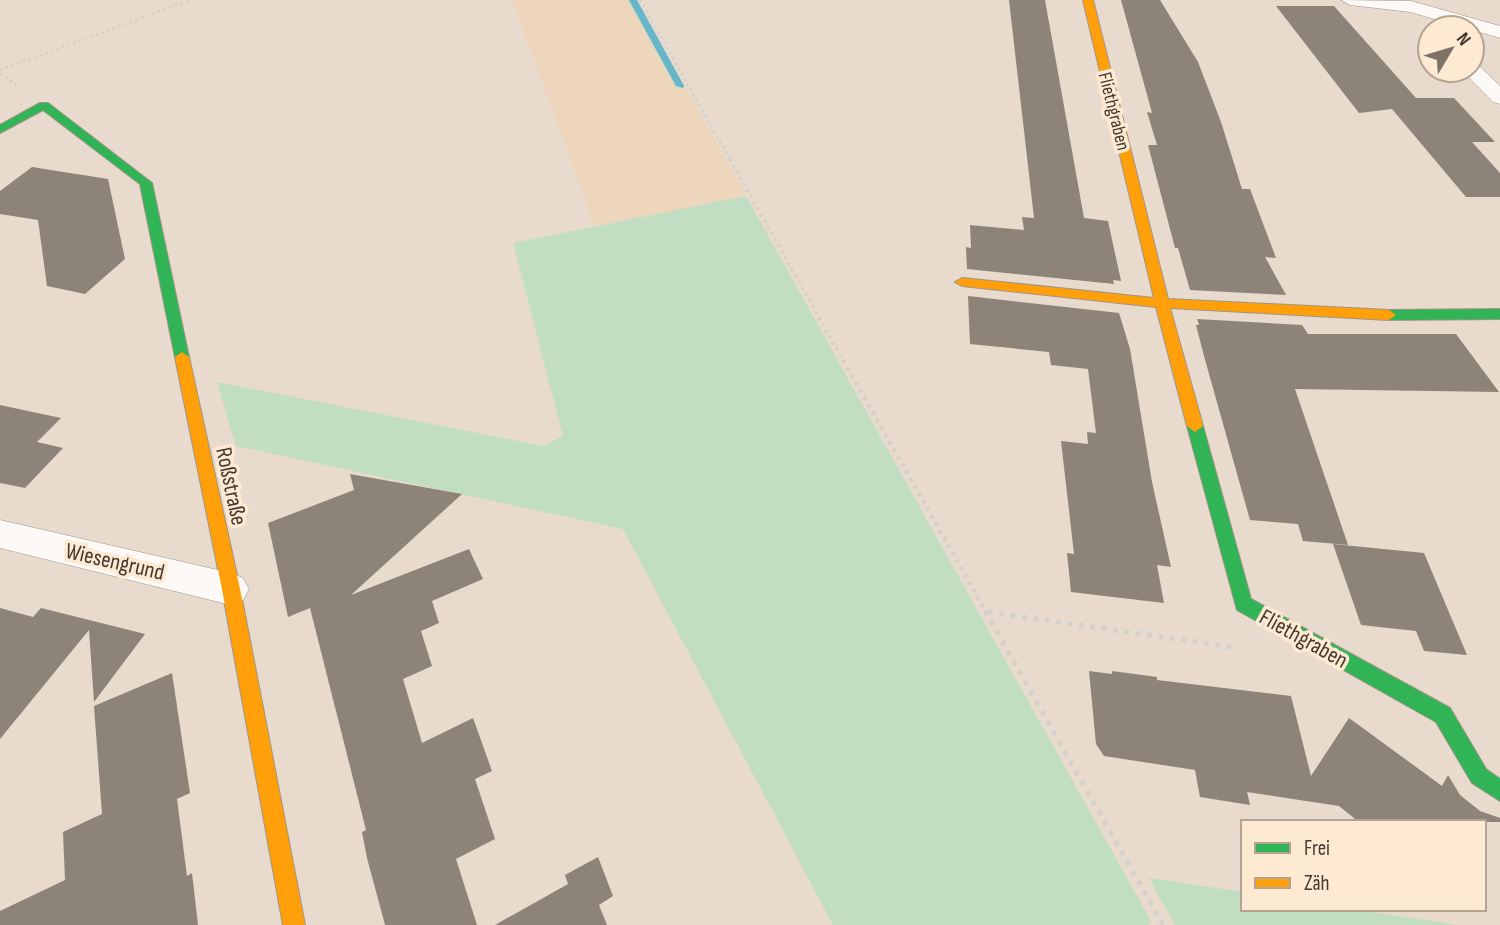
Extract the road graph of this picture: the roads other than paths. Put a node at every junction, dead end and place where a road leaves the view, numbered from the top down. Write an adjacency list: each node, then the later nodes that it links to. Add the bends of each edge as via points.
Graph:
1 (1088, 0): 9 (street, Fliethgraben)
2 (1350, 0): 3 (street)
3 (1407, 4): 4 (street)
4 (1500, 32)
5 (1486, 84): 6 (street)
6 (1500, 98)
7 (0, 130): 12 (street, Roßstraße, via 44,105 146,183)
8 (962, 282): 9 (street)
9 (1162, 303): 10 (street, via 1408,316); 13 (street, Fliethgraben, via 1243,604 1443,715 1479,776)
10 (1500, 314)
11 (0, 534): 12 (street, Wiesengrund)
12 (231, 589): 14 (street, Roßstraße)
13 (1500, 791)
14 (294, 925)

